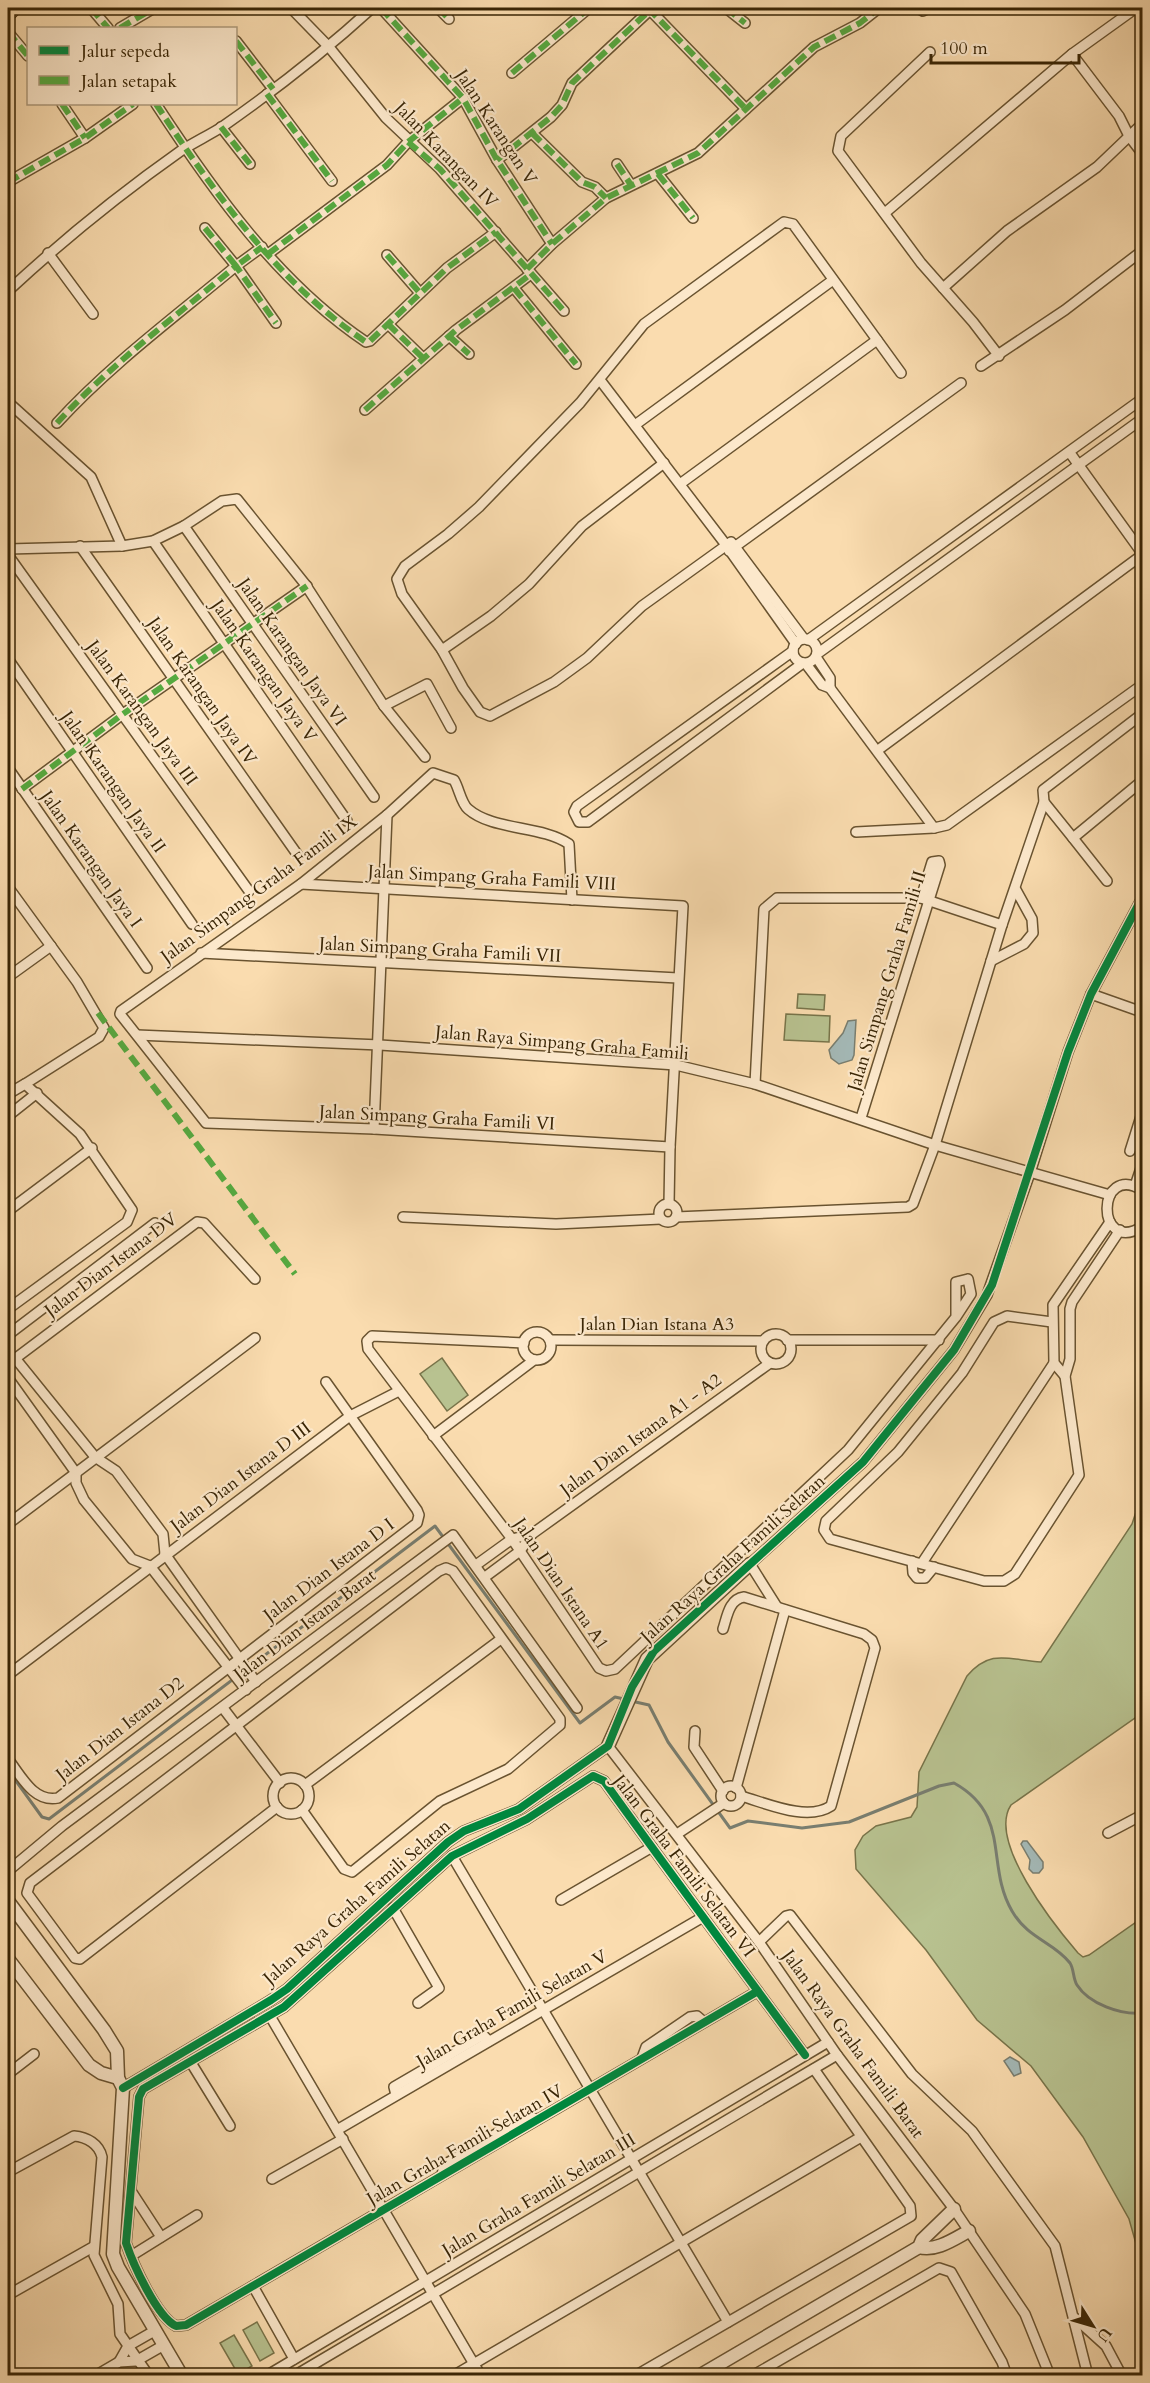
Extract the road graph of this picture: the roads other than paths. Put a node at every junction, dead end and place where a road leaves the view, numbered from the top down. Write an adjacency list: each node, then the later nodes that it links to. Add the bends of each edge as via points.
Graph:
1 (14, 8): 15 (main road)
2 (91, 8): 18 (street)
3 (154, 8): 19 (street)
4 (291, 8): 22 (street, Jalan Karangan IV)
5 (372, 8): 22 (street)
6 (381, 8): 28 (street, Jalan Karangan V)
7 (438, 8): 16 (street)
8 (590, 8): 26 (street)
9 (726, 8): 17 (street)
10 (879, 8): 32 (street, via 860,23 820,42)
11 (918, 8): 12 (street)
12 (929, 8)
13 (1136, 8): 24 (street)
14 (649, 9): 32 (street); 35 (street, via 572,83 562,105)
15 (8, 14)
16 (449, 19)
17 (745, 23)
18 (107, 27)
19 (122, 27)
20 (8, 32): 25 (street)
21 (237, 42): 27 (street)
22 (329, 47): 27 (street); 38 (street, Jalan Karangan IV)
23 (930, 52): 49 (street, via 841,136 837,146 840,157)
24 (1072, 54): 36 (street, via 1119,116); 49 (street)
25 (27, 55)
26 (512, 73)
27 (270, 92): 34 (street); 45 (street)
28 (463, 98): 38 (street); 41 (street, Jalan Karangan V)
29 (63, 105): 37 (street)
30 (133, 105): 37 (street)
31 (157, 105): 39 (street)
32 (746, 109): 44 (street, via 698,153)
33 (1143, 124): 36 (street)
34 (221, 127): 39 (street); 42 (street)
35 (532, 133): 41 (street); 48 (street, via 582,182 595,187)
36 (1129, 136): 40 (street); 62 (street, via 1097,167 1007,231)
37 (85, 138): 46 (street)
38 (408, 142): 52 (street, Jalan Karangan IV, via 440,169); 54 (street, via 387,165)
39 (185, 148): 54 (street); 56 (street)
40 (1143, 153)
41 (497, 160): 53 (street, Jalan Karangan V)
42 (250, 164)
43 (617, 164): 47 (street)
44 (658, 174): 47 (street); 50 (street)
45 (332, 181)
46 (8, 182)
47 (631, 186): 48 (street)
48 (606, 198): 53 (street)
49 (886, 212): 62 (street)
50 (693, 218)
51 (206, 228): 58 (street)
52 (496, 232): 59 (street, Jalan Karangan IV); 64 (street)
53 (552, 244): 59 (street)
54 (265, 250): 58 (street); 68 (street, via 325,312 361,339 370,341)
55 (1143, 251): 72 (street)
56 (48, 253): 63 (street); 66 (street)
57 (387, 255): 64 (street)
58 (236, 266): 67 (street); 83 (street, via 134,349)
59 (529, 272): 61 (street); 65 (street, Jalan Karangan IV)
60 (833, 280): 70 (street); 77 (street, via 793,224 784,222 644,324); 84 (street)
61 (514, 288): 69 (street); 74 (street)
62 (943, 288): 72 (street)
63 (8, 291)
64 (420, 293): 68 (street)
65 (564, 311)
66 (93, 314)
67 (276, 323)
68 (388, 324): 73 (street)
69 (449, 336): 71 (street); 73 (street)
70 (877, 340): 76 (street); 88 (street)
71 (469, 354)
72 (999, 356): 75 (street)
73 (423, 358): 81 (street)
74 (576, 364)
75 (981, 366)
76 (901, 373)
77 (600, 380): 84 (street); 101 (street, via 479,507 400,572 397,579 402,594)
78 (961, 383): 91 (street)
79 (1143, 399): 85 (street)
80 (8, 402): 93 (street, via 91,477)
81 (365, 410)
82 (1143, 419): 87 (street)
83 (57, 423)
84 (635, 425): 86 (street)
85 (1070, 453): 87 (street); 100 (street)
86 (664, 463): 88 (street); 101 (street, via 582,526 529,584)
87 (1079, 465): 95 (street); 102 (street)
88 (680, 484): 91 (street)
89 (184, 526): 90 (street); 97 (street, via 222,501 234,498); 98 (street, Jalan Karangan Jaya VI)
90 (153, 541): 93 (street); 99 (street, Jalan Karangan Jaya V)
91 (729, 545): 100 (street); 101 (street, via 642,606 587,658 554,682 495,715 485,715 477,708)
92 (80, 546): 93 (street); 94 (street); 105 (street, Jalan Karangan Jaya IV)
93 (122, 546)
94 (8, 549)
95 (1143, 554): 112 (street)
96 (8, 555): 109 (street, Jalan Karangan Jaya III)
97 (306, 586): 98 (street); 108 (street)
98 (252, 624): 99 (street); 118 (street, Jalan Karangan Jaya VI)
99 (225, 644): 105 (street); 121 (street, Jalan Karangan Jaya V)
100 (800, 644): 102 (street, via 815,645); 104 (street, via 798,661); 104 (street, via 578,806 574,812 579,822 588,822)
101 (442, 650)
102 (817, 656): 104 (street); 107 (street, via 830,678)
103 (8, 659): 113 (street, Jalan Karangan Jaya II)
104 (805, 664): 107 (street, via 822,685)
105 (173, 678): 109 (street); 125 (street, Jalan Karangan Jaya IV)
106 (1143, 686): 122 (street, via 947,825)
107 (830, 688): 112 (street)
108 (384, 706): 111 (street, via 427,684); 114 (street)
109 (123, 714): 113 (street); 131 (street, Jalan Karangan Jaya III)
110 (1143, 714): 119 (street, via 1047,785 1041,794)
111 (451, 728)
112 (878, 750): 122 (street)
113 (73, 753): 117 (street); 135 (street, Jalan Karangan Jaya II)
114 (425, 757)
115 (8, 768): 117 (street, Jalan Karangan Jaya I)
116 (1143, 781): 124 (street)
117 (22, 789): 141 (street, Jalan Karangan Jaya I)
118 (374, 797)
119 (1044, 802): 124 (street); 130 (street)
120 (387, 815): 127 (street, Jalan Simpang Graha Famili IX); 129 (street); 134 (street, Jalan Simpang Graha Famili IX, via 428,775 442,774 454,780 470,811 554,835 569,844)
121 (346, 821)
122 (934, 828): 123 (street)
123 (855, 832)
124 (1073, 838): 126 (street)
125 (297, 854)
126 (1107, 881)
127 (302, 884): 129 (street, Jalan Simpang Graha Famili VIII); 138 (street, Jalan Simpang Graha Famili IX)
128 (8, 887): 137 (street)
129 (384, 888): 134 (street, Jalan Simpang Graha Famili VIII); 140 (street)
130 (1016, 890): 136 (street); 139 (street, via 1032,919 1033,933 1024,944)
131 (249, 891)
132 (1143, 898): 144 (street, Jalan Raya Graha Famili Selatan)
133 (925, 899): 136 (street); 150 (street, via 777,898 767,904); 155 (street, Jalan Simpang Graha Famili II)
134 (572, 900): 143 (street, Jalan Simpang Graha Famili VIII, via 681,904 684,908)
135 (192, 924)
136 (1002, 925): 139 (street)
137 (51, 946): 142 (street); 149 (street, via 98,1013 104,1028 99,1037)
138 (201, 953): 140 (street, Jalan Simpang Graha Famili VII); 146 (street, Jalan Simpang Graha Famili IX, via 121,1011)
139 (991, 961): 158 (street)
140 (382, 964): 143 (street, Jalan Simpang Graha Famili VII); 147 (street)
141 (147, 968)
142 (8, 977)
143 (678, 978): 148 (street)
144 (1091, 994): 145 (street); 163 (street, Jalan Raya Graha Famili Selatan, via 1068,1052)
145 (1143, 1012)
146 (137, 1035): 147 (street, Jalan Raya Simpang Graha Famili); 156 (street, Jalan Simpang Graha Famili IX)
147 (380, 1045): 148 (street, Jalan Raya Simpang Graha Famili); 157 (street)
148 (676, 1065): 150 (street, Jalan Raya Simpang Graha Famili); 159 (street)
149 (23, 1084): 151 (street); 152 (street)
150 (755, 1084): 155 (street, Jalan Raya Simpang Graha Famili)
151 (8, 1094)
152 (37, 1094): 154 (street); 160 (street, via 68,1120)
153 (1143, 1113): 161 (street)
154 (8, 1116)
155 (861, 1118): 158 (street, Jalan Raya Simpang Graha Famili)
156 (202, 1121): 157 (street, Jalan Simpang Graha Famili VI)
157 (374, 1129): 159 (street, Jalan Simpang Graha Famili VI)
158 (935, 1144): 163 (street, Jalan Raya Simpang Graha Famili); 169 (street, via 917,1198 908,1207)
159 (670, 1147): 166 (street)
160 (92, 1148): 167 (street); 176 (street, via 131,1207 130,1218)
161 (1130, 1151)
162 (1143, 1165): 164 (street)
163 (1030, 1173): 165 (street, Jalan Raya Simpang Graha Famili); 205 (street, Jalan Raya Graha Famili Selatan, via 992,1285 954,1350 863,1462)
164 (1139, 1188): 165 (street, via 1121,1187)
165 (1110, 1195): 171 (street, via 1106,1208)
166 (669, 1204): 169 (street, via 677,1212); 170 (street, via 660,1209)
167 (8, 1211)
168 (403, 1217): 170 (street, via 556,1224)
169 (676, 1217): 170 (street, via 667,1222)
170 (661, 1219)
171 (1110, 1222): 173 (street); 178 (street, via 1055,1300)
172 (155, 1223): 179 (street)
173 (1120, 1230): 174 (street); 186 (street, via 1072,1302)
174 (1140, 1230)
175 (255, 1279): 188 (street, Jalan Dian Istana DV, via 204,1223 197,1222)
176 (8, 1309)
177 (956, 1317): 183 (street, Jalan Dian Istana A1)
178 (1052, 1323): 190 (street); 204 (street, via 1007,1316 994,1322 962,1373 912,1436 826,1521 830,1539)
179 (8, 1335)
180 (255, 1338): 197 (street)
181 (550, 1340): 184 (street, Jalan Dian Istana A3); 185 (street, via 536,1332); 187 (street, via 548,1355)
182 (788, 1340): 183 (street); 184 (street, via 772,1334); 189 (street, via 788,1358)
183 (939, 1340): 202 (street, Jalan Dian Istana A1, via 848,1450 615,1669 598,1668)
184 (763, 1341): 189 (street, via 762,1356)
185 (524, 1343): 187 (street, via 525,1353); 194 (street, Jalan Dian Istana A1, via 372,1336 367,1341 368,1349)
186 (1070, 1359): 190 (street); 191 (street)
187 (534, 1360): 196 (street)
188 (9, 1362): 197 (street, Jalan Dian Istana D III)
189 (770, 1363): 200 (street, Jalan Dian Istana A1 - A2)
190 (1054, 1363): 191 (street); 204 (street)
191 (1065, 1376): 208 (street, via 1080,1472 1011,1578 984,1581)
192 (8, 1378): 198 (street)
193 (326, 1382): 195 (street, Jalan Dian Istana D I)
194 (399, 1391): 195 (street, Jalan Dian Istana D III); 196 (street, Jalan Dian Istana A1)
195 (350, 1416): 203 (street, Jalan Dian Istana D III); 213 (street, Jalan Dian Istana D I, via 417,1510 417,1523)
196 (433, 1436): 201 (street, Jalan Dian Istana A1)
197 (95, 1457): 198 (street); 203 (street, Jalan Dian Istana D III, via 116,1471 162,1534)
198 (76, 1473): 199 (street); 207 (street, via 84,1500 132,1559)
199 (8, 1524)
200 (532, 1534): 201 (street, Jalan Dian Istana A1 - A2); 202 (street, Jalan Dian Istana A1 - A2)
201 (512, 1539): 202 (street, Jalan Dian Istana A1); 206 (street, Jalan Dian Istana A1 - A2)
202 (520, 1551): 209 (street, Jalan Dian Istana A1 - A2)
203 (165, 1554): 207 (street); 213 (street)
204 (917, 1562): 208 (street); 208 (street, via 913,1573 917,1578 925,1578)
205 (750, 1564): 210 (street); 222 (street, Jalan Raya Graha Famili Selatan, via 654,1650 632,1687)
206 (476, 1565): 209 (street, Jalan Dian Istana Barat); 216 (street, Jalan Dian Istana Barat, via 453,1535)
207 (150, 1566): 214 (street); 215 (street)
208 (934, 1567)
209 (485, 1577): 219 (street, Jalan Dian Istana Barat)
210 (781, 1609): 211 (street, via 738,1598); 227 (street); 227 (street, via 864,1634 872,1640 874,1656 831,1806 815,1812 802,1811)
211 (723, 1629)
212 (501, 1640): 220 (street, via 453,1571 446,1568); 225 (street); 230 (street, via 560,1719 560,1725 545,1740 508,1769 440,1801 352,1872 344,1869)
213 (241, 1661): 214 (street, Jalan Dian Istana D I); 216 (street)
214 (230, 1669): 217 (street); 223 (street, Jalan Dian Istana D2, via 58,1798 48,1800 36,1795)
215 (8, 1675)
216 (255, 1680): 217 (street, Jalan Dian Istana Barat)
217 (244, 1687): 218 (street, Jalan Dian Istana Barat)
218 (223, 1708): 220 (street); 236 (street, Jalan Dian Istana Barat)
219 (578, 1708)
220 (236, 1725): 224 (street); 229 (street, via 30,1883 27,1893 75,1958 80,1959)
221 (695, 1731): 226 (street, via 694,1747)
222 (608, 1746): 233 (street, Jalan Raya Graha Famili Barat); 254 (street, Jalan Raya Graha Famili Selatan, via 519,1809 464,1831 448,1842 287,1989)
223 (8, 1759)
224 (280, 1783): 225 (street, via 292,1779); 229 (street, via 273,1794)
225 (304, 1785): 230 (street, via 308,1798)
226 (723, 1791): 227 (street, via 732,1786); 228 (street)
227 (739, 1792): 228 (street, via 737,1804)
228 (723, 1804): 233 (street)
229 (277, 1808): 230 (street, via 289,1814)
230 (302, 1810)
231 (1143, 1815): 232 (street)
232 (1108, 1833)
233 (677, 1834): 241 (street, Jalan Raya Graha Famili Barat)
234 (652, 1847): 235 (street, Jalan Graha Famili Selatan VI, via 604,1781 593,1776 527,1819); 238 (street); 240 (street, Jalan Graha Famili Selatan VI)
235 (453, 1856): 239 (street, Jalan Graha Famili Selatan VI); 245 (street)
236 (8, 1871)
237 (8, 1900): 254 (street, via 113,2044)
238 (561, 1900)
239 (393, 1908): 244 (street, via 439,1988); 246 (street, Jalan Graha Famili Selatan VI)
240 (703, 1917): 243 (street, Jalan Graha Famili Selatan VI); 245 (street, Jalan Graha Famili Selatan V)
241 (759, 1942): 247 (street, Jalan Raya Graha Famili Barat); 278 (street, via 790,1915 912,2074 972,2131 1055,2247)
242 (8, 1959): 254 (street, via 89,2064)
243 (758, 1991): 249 (street, Jalan Graha Famili Selatan VI); 255 (street, Jalan Graha Famili Selatan IV)
244 (418, 2003)
245 (543, 2010): 255 (street); 257 (street, Jalan Graha Famili Selatan V)
246 (270, 2016): 251 (street, Jalan Graha Famili Selatan VI); 257 (street)
247 (828, 2042): 249 (street, Jalan Graha Famili Selatan III); 250 (street, Jalan Raya Graha Famili Barat)
248 (34, 2054): 253 (street)
249 (805, 2055): 260 (street, Jalan Graha Famili Selatan III)
250 (837, 2055): 252 (street, Jalan Graha Famili Selatan III); 266 (street, Jalan Raya Graha Famili Barat)
251 (190, 2061): 256 (street); 264 (street, Jalan Graha Famili Selatan VI, via 140,2093)
252 (814, 2069): 258 (street); 262 (street, Jalan Graha Famili Selatan III)
253 (8, 2074)
254 (120, 2083): 281 (street, via 113,2254)
255 (590, 2089): 260 (street); 265 (street, Jalan Graha Famili Selatan IV)
256 (230, 2126)
257 (337, 2130): 259 (street)
258 (861, 2137): 270 (street); 279 (street, via 910,2206 911,2216)
259 (343, 2139): 263 (street); 265 (street)
260 (632, 2159): 262 (street); 274 (street, Jalan Graha Famili Selatan III)
261 (8, 2172): 271 (street, via 74,2136 95,2145 102,2157)
262 (639, 2172): 270 (street); 276 (street, Jalan Graha Famili Selatan III)
263 (272, 2179)
264 (131, 2191): 269 (street); 273 (street, Jalan Graha Famili Selatan VI, via 126,2243)
265 (384, 2210): 274 (street); 275 (street, Jalan Graha Famili Selatan IV)
266 (954, 2210): 268 (street, Jalan Raya Graha Famili Barat); 272 (street)
267 (197, 2215): 269 (street)
268 (969, 2231): 272 (street, via 936,2247); 299 (street, Jalan Raya Graha Famili Barat, via 1025,2314)
269 (161, 2237): 273 (street)
270 (681, 2242): 279 (street); 287 (street)
271 (93, 2247): 277 (street); 283 (street, via 118,2304 118,2329)
272 (919, 2247): 297 (street)
273 (130, 2256): 280 (street, Jalan Graha Famili Selatan VI, via 164,2318 176,2326)
274 (426, 2281): 276 (street); 284 (street, Jalan Graha Famili Selatan III)
275 (253, 2286): 280 (street, Jalan Graha Famili Selatan IV); 284 (street)
276 (433, 2294): 287 (street); 293 (street, Jalan Graha Famili Selatan III)
277 (8, 2295)
278 (1075, 2318): 300 (street); 301 (street, via 1106,2346)
279 (728, 2322): 296 (street)
280 (186, 2325)
281 (156, 2330): 282 (street); 283 (street)
282 (164, 2344): 285 (street); 291 (street)
283 (128, 2346): 285 (street); 286 (street)
284 (294, 2359): 292 (street, Jalan Graha Famili Selatan III)
285 (136, 2361): 286 (street); 290 (street)
286 (119, 2362): 289 (street)
287 (474, 2363): 294 (street); 295 (street)
288 (757, 2374): 298 (street, via 934,2270 945,2268 951,2271)
289 (94, 2376)
290 (148, 2376)
291 (182, 2376)
292 (266, 2376)
293 (294, 2376)
294 (453, 2376)
295 (481, 2376)
296 (635, 2376)
297 (699, 2376)
298 (1007, 2376)
299 (1050, 2376)
300 (1088, 2376)
301 (1122, 2376)

